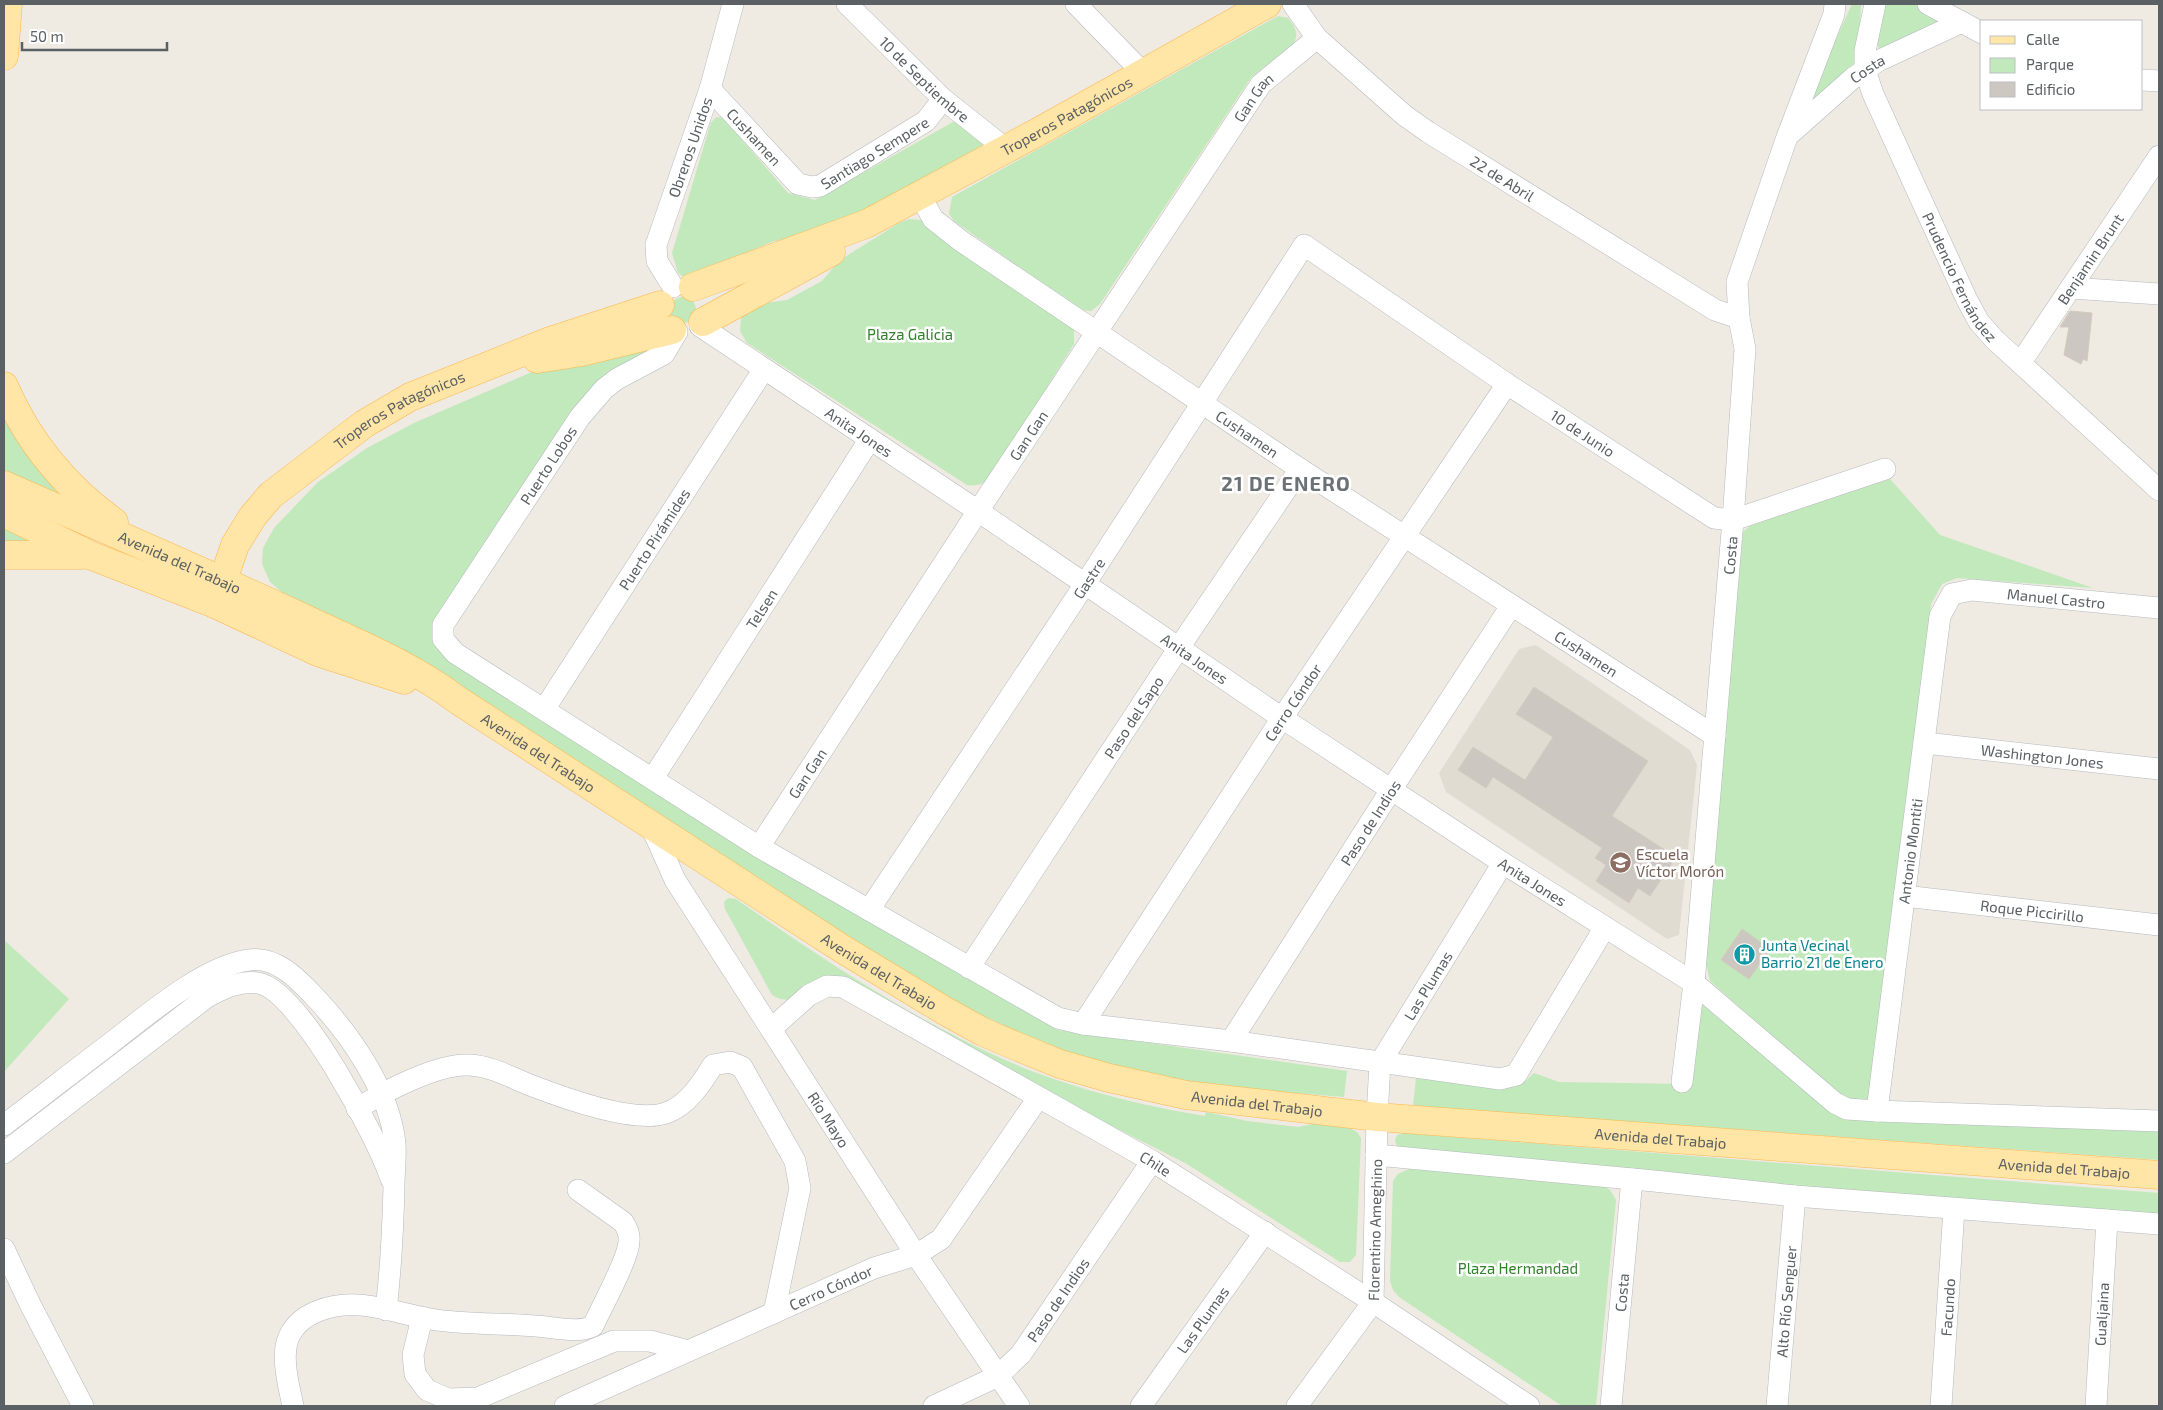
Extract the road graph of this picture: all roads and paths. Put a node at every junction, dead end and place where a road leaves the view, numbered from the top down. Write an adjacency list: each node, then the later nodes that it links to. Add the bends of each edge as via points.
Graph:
1 (8, 4): 13 (main road)
2 (733, 4): 18 (street, Obreros Unidos)
3 (847, 4): 19 (street, 10 de Septiembre)
4 (1076, 4): 15 (street)
5 (1267, 4): 15 (main road, Troperos Patagónicos)
6 (1294, 4): 12 (street, 22 de Abril)
7 (1835, 4): 20 (street, Costa)
8 (1875, 4): 14 (street, Prudencio Fernández, via 1865,51)
9 (1928, 4): 10 (street)
10 (1962, 22): 11 (street); 14 (street, Costa)
11 (1980, 32)
12 (1317, 38): 30 (street, 22 de Abril, via 1404,115 1428,132 1715,310); 32 (street, Gan Gan, via 1261,84)
13 (4, 56)
14 (1865, 70): 20 (street, Costa); 33 (street, Prudencio Fernández, via 1967,300 1994,339)
15 (1144, 74): 21 (main road, Troperos Patagónicos)
16 (2143, 80): 17 (street)
17 (2159, 81)
18 (710, 89): 23 (street, Cushamen); 28 (street, Obreros Unidos, via 656,245 657,261)
19 (943, 99): 21 (street, 10 de Septiembre); 23 (street, Santiago Sempere, via 926,121 820,186)
20 (1787, 137): 30 (street, Costa, via 1737,282)
21 (1006, 149): 24 (main road, Troperos Patagónicos)
22 (2159, 156): 27 (street, Benjamin Brunt)
23 (798, 184)
24 (920, 195): 25 (main road, Troperos Patagónicos); 32 (street, Cushamen, via 933,219)
25 (866, 224): 28 (main road, Troperos Patagónicos); 31 (main road, Troperos Patagónicos, via 835,250)
26 (1304, 245): 36 (street, 10 de Junio); 38 (street, Gastre)
27 (2071, 288): 29 (street); 33 (street, Benjamin Brunt)
28 (675, 293): 31 (main road, via 661,318); 31 (main road, via 705,298 707,306); 34 (main road, Troperos Patagónicos)
29 (2159, 294)
30 (1739, 318): 46 (street, Costa, via 1745,349)
31 (688, 328): 34 (main road, Troperos Patagónicos, via 582,352); 35 (street, Anita Jones); 57 (street, Puerto Lobos, via 664,354 604,389 580,417 443,625 444,639 455,653)
32 (1096, 331): 38 (street, Cushamen); 44 (street, Gan Gan)
33 (2021, 362): 43 (street, Prudencio Fernández)
34 (493, 365): 52 (main road, Troperos Patagónicos, via 410,397 364,424 311,463 289,489)
35 (764, 370): 39 (street, Anita Jones); 57 (street, Puerto Pirámides)
36 (1507, 384): 46 (street, 10 de Junio, via 1714,518); 47 (street, Cerro Cóndor)
37 (4, 386): 48 (main road, via 16,413 56,472 90,504)
38 (1203, 402): 40 (street, Cushamen); 51 (street, Gastre)
39 (870, 439): 44 (street, Anita Jones); 62 (street, Telsen)
40 (1300, 469): 47 (street, Cushamen); 56 (street, Paso del Sapo)
41 (1885, 469): 46 (street)
42 (4, 485): 48 (main road, Avenida del Trabajo)
43 (2159, 490)
44 (978, 511): 51 (street, Anita Jones); 65 (street, Gan Gan)
45 (4, 513): 50 (main road, Avenida del Trabajo)
46 (1733, 520): 59 (street, Costa)
47 (1403, 536): 54 (street, Cushamen); 58 (street, Cerro Cóndor)
48 (154, 550): 52 (main road, Avenida del Trabajo)
49 (4, 555): 50 (main road)
50 (92, 556): 52 (main road, Avenida del Trabajo)
51 (1085, 584): 56 (street, Anita Jones); 68 (street, Gastre)
52 (219, 592): 64 (main road, Avenida del Trabajo, via 392,658 432,681)
53 (1952, 594): 55 (street, Manuel Castro, via 1972,590); 60 (street, Antonio Montiti, via 1940,616)
54 (1511, 606): 59 (street, Cushamen); 63 (street, Paso de Indios)
55 (2159, 608)
56 (1178, 649): 58 (street, Anita Jones); 71 (street, Paso del Sapo)
57 (545, 708): 62 (street)
58 (1282, 718): 63 (street, Anita Jones); 73 (street, Cerro Cóndor)
59 (1715, 736): 72 (street, Costa)
60 (1925, 743): 61 (street, Washington Jones); 67 (street, Antonio Montiti)
61 (2159, 768)
62 (653, 778): 65 (street)
63 (1391, 790): 66 (street, Anita Jones); 75 (street, Paso de Indios)
64 (650, 826): 74 (street, Río Mayo, via 675,880); 82 (main road, Avenida del Trabajo, via 844,950 976,1028 1060,1064 1186,1095)
65 (759, 847): 68 (street)
66 (1504, 863): 70 (street, Anita Jones); 76 (street, Las Plumas)
67 (1904, 896): 69 (street, Roque Piccirillo); 81 (street, Antonio Montiti)
68 (869, 910): 71 (street)
69 (2159, 925)
70 (1605, 927): 72 (street, Anita Jones); 76 (street, via 1516,1075 1500,1080)
71 (969, 968): 73 (street, via 1058,1018)
72 (1694, 983): 77 (street, Costa); 81 (street, via 1835,1103 1847,1109)
73 (1083, 1024): 75 (street)
74 (771, 1028): 79 (street, Chile, via 809,995 827,986 844,987); 98 (street, Río Mayo)
75 (1231, 1041): 76 (street)
76 (1380, 1063): 82 (street, Las Plumas)
77 (1682, 1082)
78 (380, 1094): 80 (street); 84 (street, via 350,1040 294,976 263,960 249,960 202,978 165,1001); 90 (street, via 395,1144); 101 (street, via 436,1070 467,1064 492,1068 589,1106 633,1115 665,1114 683,1103 713,1065 730,1062 742,1067 795,1161 800,1188)
79 (1038, 1098): 87 (street, Chile); 98 (street, Cerro Cóndor, via 941,1239)
80 (357, 1109): 85 (street, via 320,1043 297,1013 273,989 258,983 244,984 229,986 207,997); 90 (street, via 370,1130)
81 (1877, 1111): 83 (street)
82 (1377, 1117): 86 (street, Florentino Ameghino); 88 (main road, Avenida del Trabajo)
83 (2159, 1121)
84 (4, 1126)
85 (4, 1153)
86 (1376, 1155): 89 (street); 99 (street, Florentino Ameghino)
87 (1152, 1161): 96 (street, Chile); 104 (street, Paso de Indios, via 1021,1354)
88 (2159, 1174)
89 (1632, 1179): 92 (street); 113 (street, Costa)
90 (394, 1188): 100 (street)
91 (578, 1190): 102 (street, via 623,1222 630,1241 593,1326 583,1330)
92 (1795, 1196): 93 (street); 114 (street, Alto Río Senguer)
93 (1954, 1209): 94 (street); 115 (street, Facundo)
94 (2107, 1220): 95 (street); 116 (street, Gualjaina)
95 (2159, 1224)
96 (1265, 1232): 99 (street, Chile); 110 (street, Las Plumas)
97 (4, 1248): 105 (street)
98 (916, 1255): 101 (street, Cerro Cóndor, via 874,1268); 104 (street, Río Mayo)
99 (1373, 1302): 111 (street, Florentino Ameghino); 112 (street, Chile)
100 (386, 1310): 102 (street); 106 (street, via 341,1304 306,1315 293,1327 286,1359)
101 (774, 1313): 103 (street, Cerro Cóndor)
102 (422, 1318): 103 (street, via 414,1355 415,1374 427,1390 448,1399 478,1398 614,1341 650,1341)
103 (688, 1351): 107 (street, Cerro Cóndor)
104 (998, 1376): 108 (street, Paso de Indios); 109 (street, Río Mayo)
105 (83, 1406)
106 (293, 1406)
107 (565, 1406)
108 (934, 1406)
109 (1019, 1406)
110 (1141, 1406)
111 (1297, 1406)
112 (1529, 1406)
113 (1611, 1406)
114 (1777, 1406)
115 (1941, 1406)
116 (2096, 1406)

